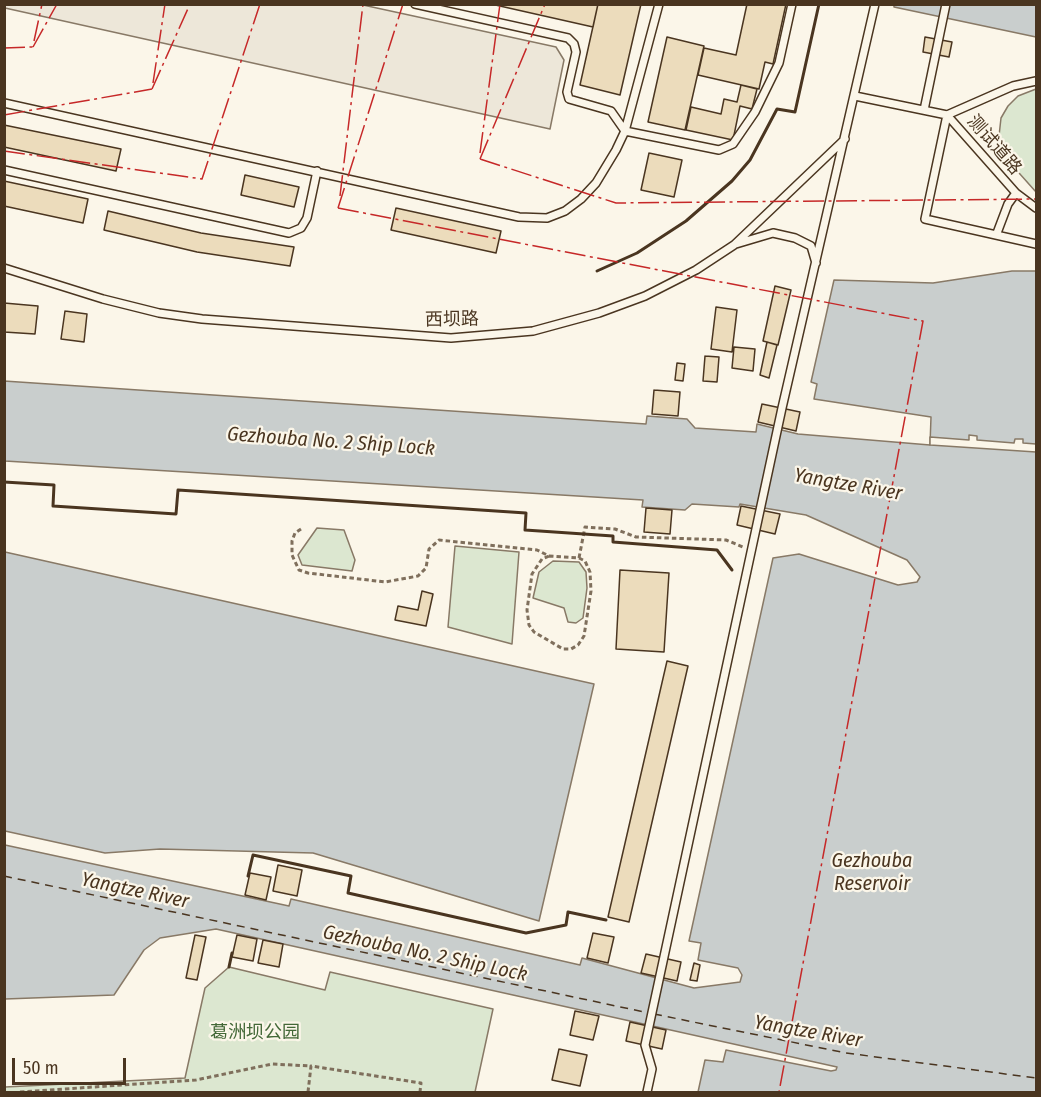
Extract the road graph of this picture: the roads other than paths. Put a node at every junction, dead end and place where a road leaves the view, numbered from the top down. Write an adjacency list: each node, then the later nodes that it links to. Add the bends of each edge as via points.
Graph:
1 (415, 4): 11 (lane, via 567,38 576,52 567,92 569,99 611,111)
2 (659, 4): 11 (lane)
3 (792, 4): 11 (lane, via 778,63 755,112 733,144 719,150)
4 (875, 4): 7 (lane)
5 (946, 4): 9 (lane)
6 (1036, 81): 10 (lane, 测试道路, via 1013,86)
7 (855, 96): 9 (lane); 12 (lane)
8 (4, 103): 14 (lane)
9 (924, 110): 10 (lane)
10 (948, 115): 15 (lane, 测试道路); 17 (lane, via 925,219)
11 (626, 131): 14 (lane, via 596,183 565,211 547,218 519,217)
12 (846, 138): 19 (lane, 西坝路); 20 (lane)
13 (4, 170): 14 (lane, via 289,233 301,228 307,218)
14 (317, 171)
15 (1016, 193): 16 (lane, 测试道路); 17 (lane)
16 (1036, 208)
17 (997, 233): 18 (lane)
18 (1036, 244)
19 (734, 245): 20 (lane, via 772,232 810,246); 21 (lane, 西坝路, via 645,296 599,313 533,331 451,338 251,324 159,313)
20 (816, 264): 22 (lane, via 650,1025 645,1050 652,1069)
21 (4, 268)
22 (647, 1092)

